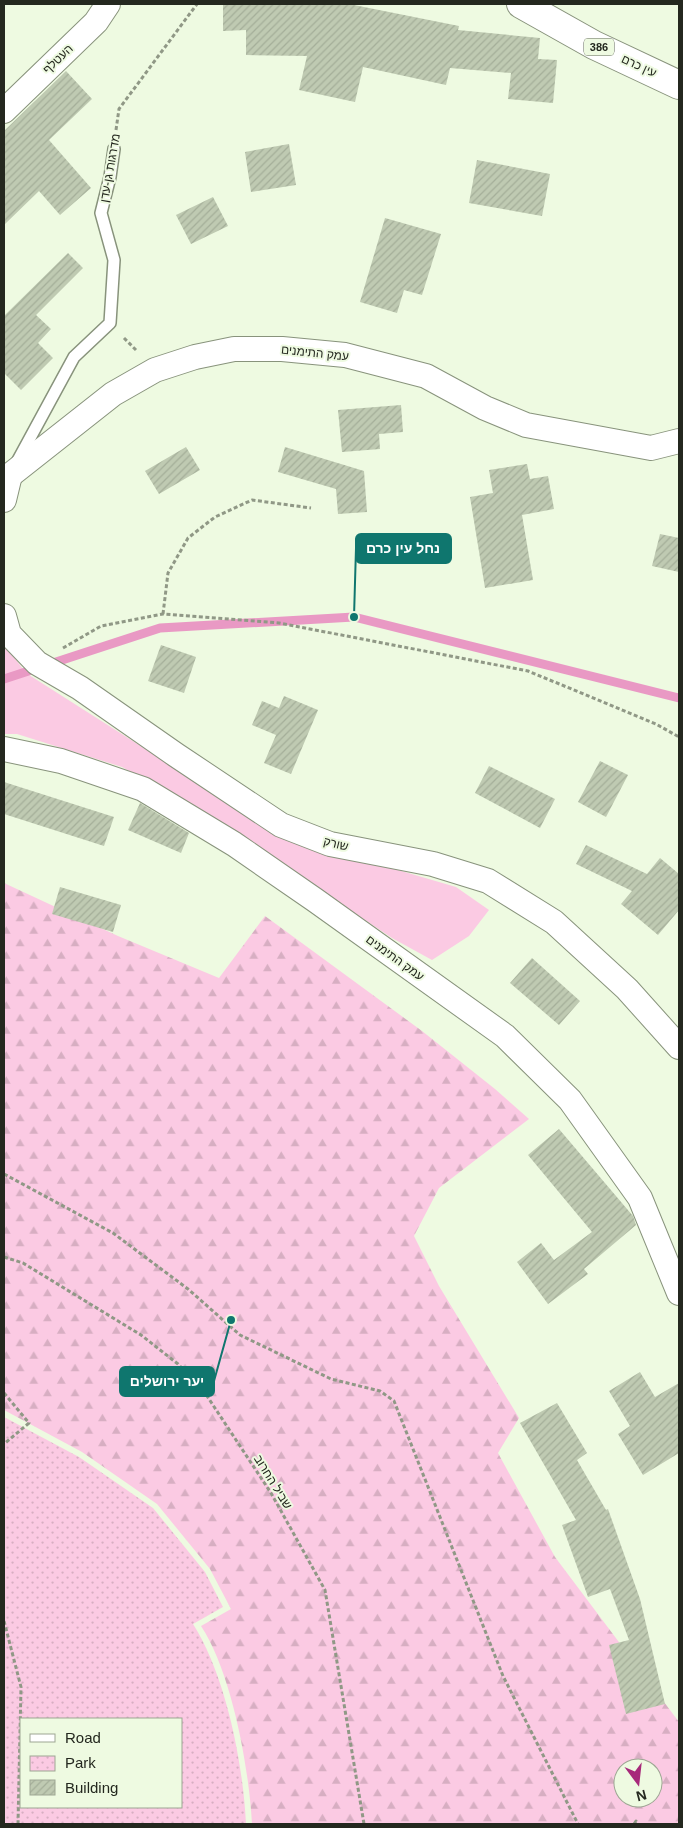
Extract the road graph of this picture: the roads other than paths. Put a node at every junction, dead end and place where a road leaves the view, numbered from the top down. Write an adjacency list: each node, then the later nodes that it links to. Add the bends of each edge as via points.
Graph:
1 (108, 4): 4 (street, העטלף, via 96,22)
2 (521, 4): 3 (main road, עין כרם / 386, via 594,45)
3 (679, 85)
4 (4, 111)
5 (114, 149): 7 (lane, מדרגות גן-עדן, via 101,213 114,260 110,323 74,358)
6 (679, 441): 7 (street, עמק התימנים, via 651,448 526,425 485,408 426,376 345,355 234,348 195,356 155,370 113,394)
7 (7, 477): 8 (street)
8 (4, 500)
9 (4, 616): 11 (street, שורק, via 9,634 37,663 80,688 281,825 330,844 433,864 488,881 554,922 627,989)
10 (4, 749): 12 (street, עמק התימנים, via 61,761 144,789 283,878 505,1036 570,1100 640,1198)
11 (679, 1046)
12 (679, 1293)

